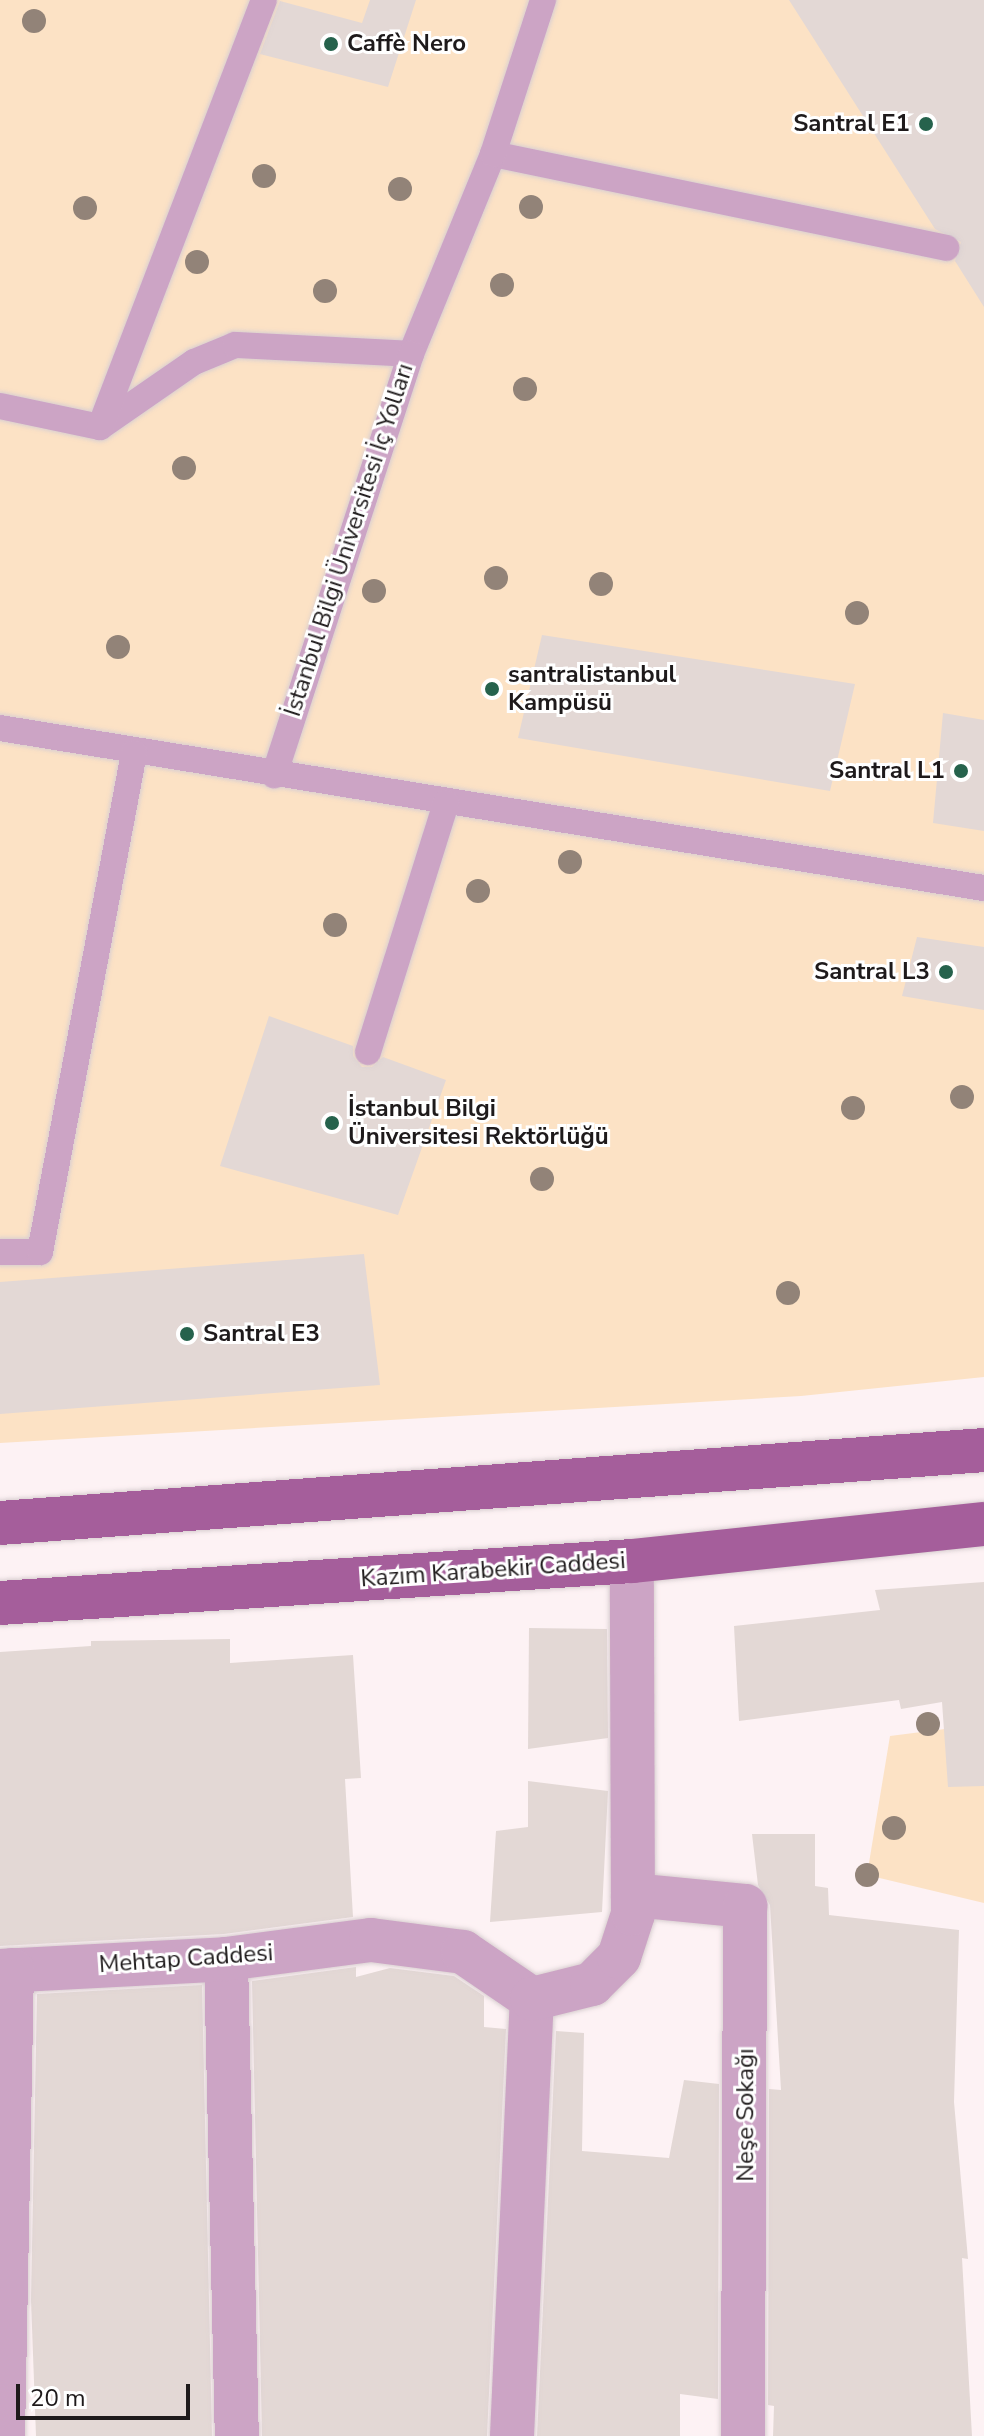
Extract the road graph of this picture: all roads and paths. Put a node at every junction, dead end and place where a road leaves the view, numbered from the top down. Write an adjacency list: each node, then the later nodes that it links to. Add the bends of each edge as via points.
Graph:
1 (264, 0): 7 (lane)
2 (543, 0): 3 (lane)
3 (493, 154): 4 (lane); 5 (lane)
4 (946, 248)
5 (411, 354): 7 (lane, İstanbul Bilgi Üniversitesi İç Yolları, via 235,345 194,362); 10 (lane, İstanbul Bilgi Üniversitesi İç Yolları)
6 (0, 406): 7 (lane)
7 (100, 427)
8 (0, 728): 9 (lane)
9 (134, 753): 10 (lane); 14 (lane, via 40,1252)
10 (274, 775): 11 (lane)
11 (446, 803): 12 (lane); 13 (lane)
12 (984, 888)
13 (368, 1052)
14 (0, 1252)
15 (984, 1450): 16 (main road)
16 (0, 1523)
17 (984, 1524): 18 (main road, Kazım Karabekir Caddesi)
18 (632, 1561): 19 (main road, Kazım Karabekir Caddesi); 20 (street)
19 (0, 1603)
20 (633, 1895): 23 (street, via 619,1957 592,1984); 27 (street, Neşe Sokağı, via 745,1906)
21 (226, 1959): 22 (street, Mehtap Caddesi); 23 (street, Mehtap Caddesi, via 371,1940 463,1952); 25 (street)
22 (6, 1970): 24 (street)
23 (532, 1999): 26 (street)
24 (3, 2436)
25 (237, 2436)
26 (512, 2436)
27 (743, 2436)

